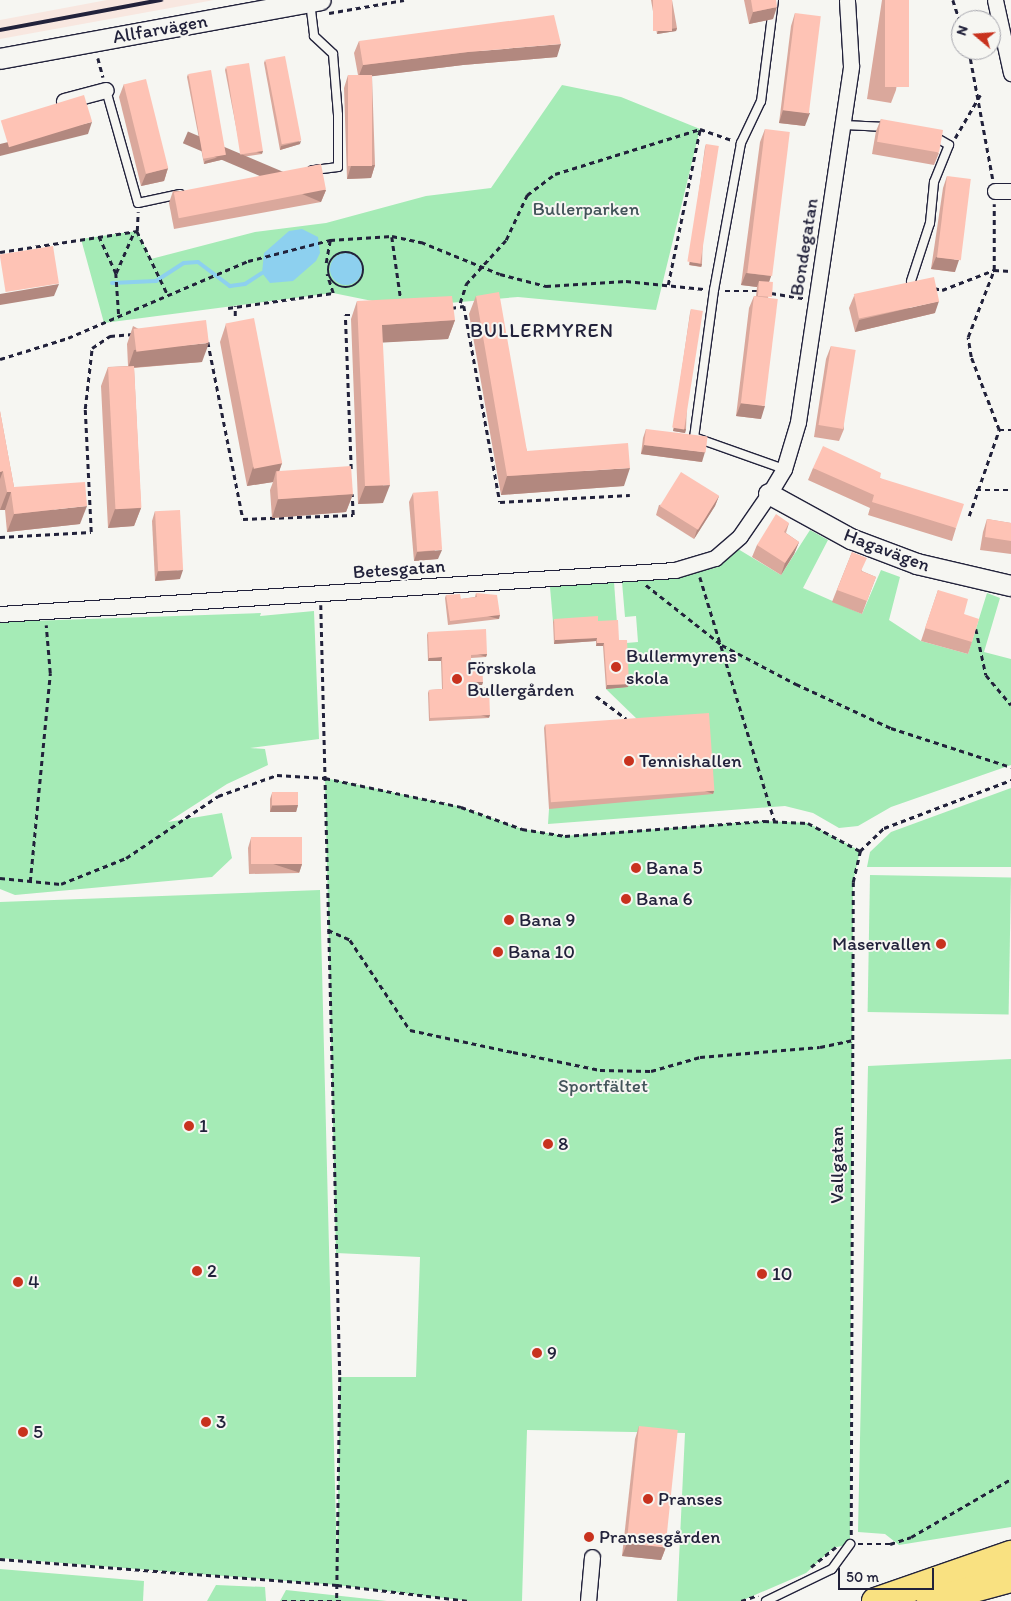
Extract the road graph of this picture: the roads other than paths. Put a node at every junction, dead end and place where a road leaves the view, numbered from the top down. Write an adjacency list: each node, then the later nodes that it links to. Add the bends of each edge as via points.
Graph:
1 (774, 0): 17 (lane, via 761,101 741,143 714,290 694,437)
2 (847, 0): 9 (street, Bondegatan, via 851,66)
3 (995, 0): 6 (street)
4 (315, 1): 5 (street, Allfarvägen); 12 (lane, via 314,36 333,54 337,70 338,167)
5 (0, 59)
6 (1011, 73)
7 (106, 90): 8 (street); 15 (lane, via 138,203)
8 (48, 105)
9 (843, 125): 10 (lane); 17 (street, Bondegatan, via 798,422)
10 (893, 128)
11 (922, 131): 16 (lane, via 949,145 934,182 930,223 918,271)
12 (303, 172)
13 (995, 190): 14 (street)
14 (1011, 191)
15 (186, 193)
16 (911, 281)
17 (784, 469): 18 (street, Bondegatan)
18 (770, 494): 19 (street, Hagavägen, via 851,539 917,564); 20 (street, Betesgatan, via 740,536 716,558 697,566 347,598 321,596)
19 (1011, 586)
20 (0, 614)
21 (850, 1544): 26 (lane, via 832,1568)
22 (1011, 1554): 27 (highway)
23 (592, 1557): 25 (street)
24 (1011, 1579): 28 (highway)
25 (588, 1601)
26 (766, 1601)
27 (875, 1601)
28 (930, 1601)

